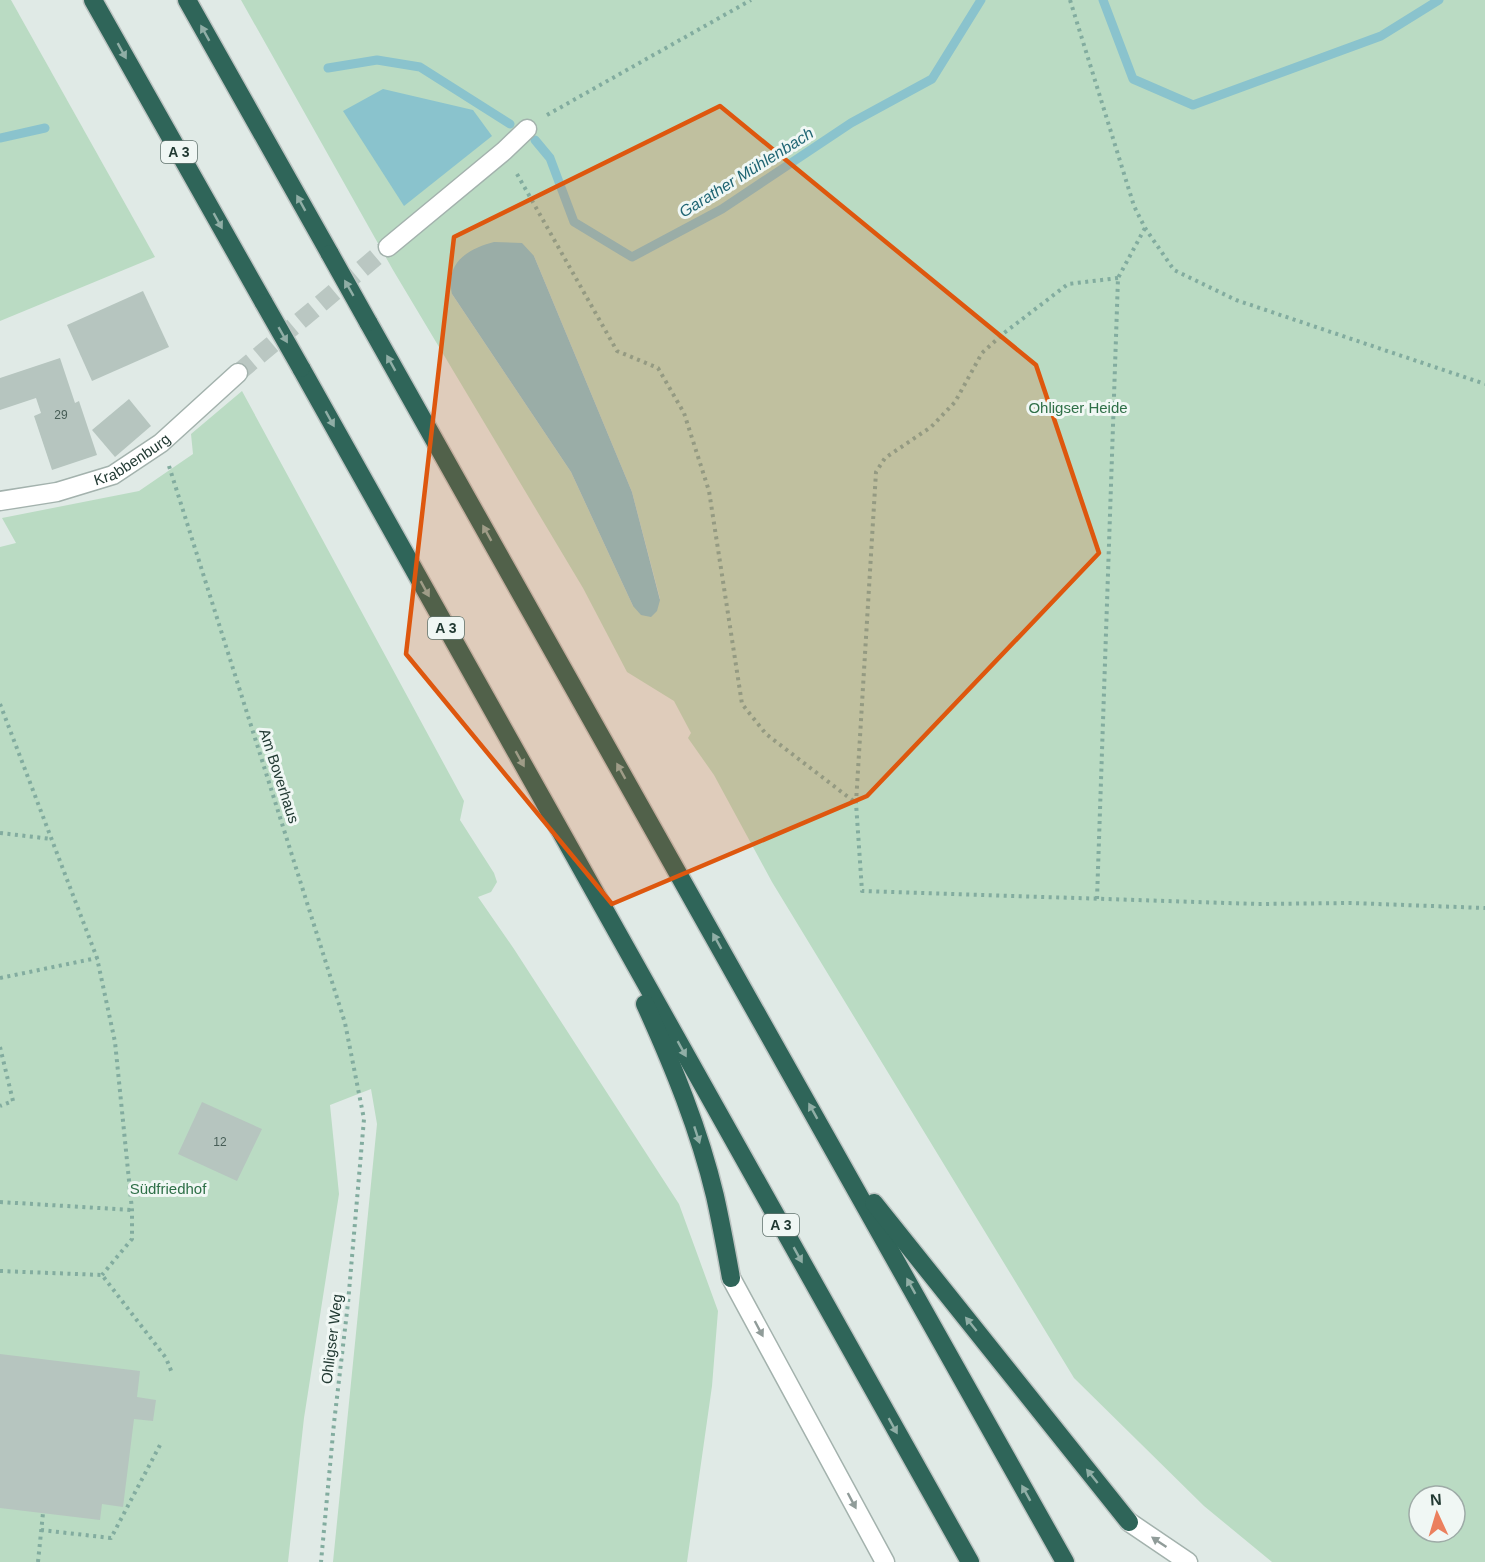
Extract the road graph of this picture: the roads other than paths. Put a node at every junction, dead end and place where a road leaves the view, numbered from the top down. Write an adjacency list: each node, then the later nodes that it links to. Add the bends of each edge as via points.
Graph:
1 (93, 0): 7 (highway, A 3, one-way to 7, bridge)
2 (187, 0): 8 (highway, one-way to 2, bridge)
3 (527, 129): 4 (lane)
4 (388, 247)
5 (238, 373): 6 (lane, Krabbenburg, via 161,443 113,475 57,492)
6 (0, 501)
7 (592, 888): 9 (highway, one-way to 9, via 670,1060 697,1134 715,1195); 12 (highway, A 3, one-way to 12)
8 (841, 1162): 10 (highway, one-way to 8); 13 (highway, one-way to 8)
9 (731, 1278): 11 (lane, one-way to 11)
10 (1129, 1522): 14 (lane, one-way to 10)
11 (885, 1562)
12 (970, 1562)
13 (1065, 1562)
14 (1188, 1562)

